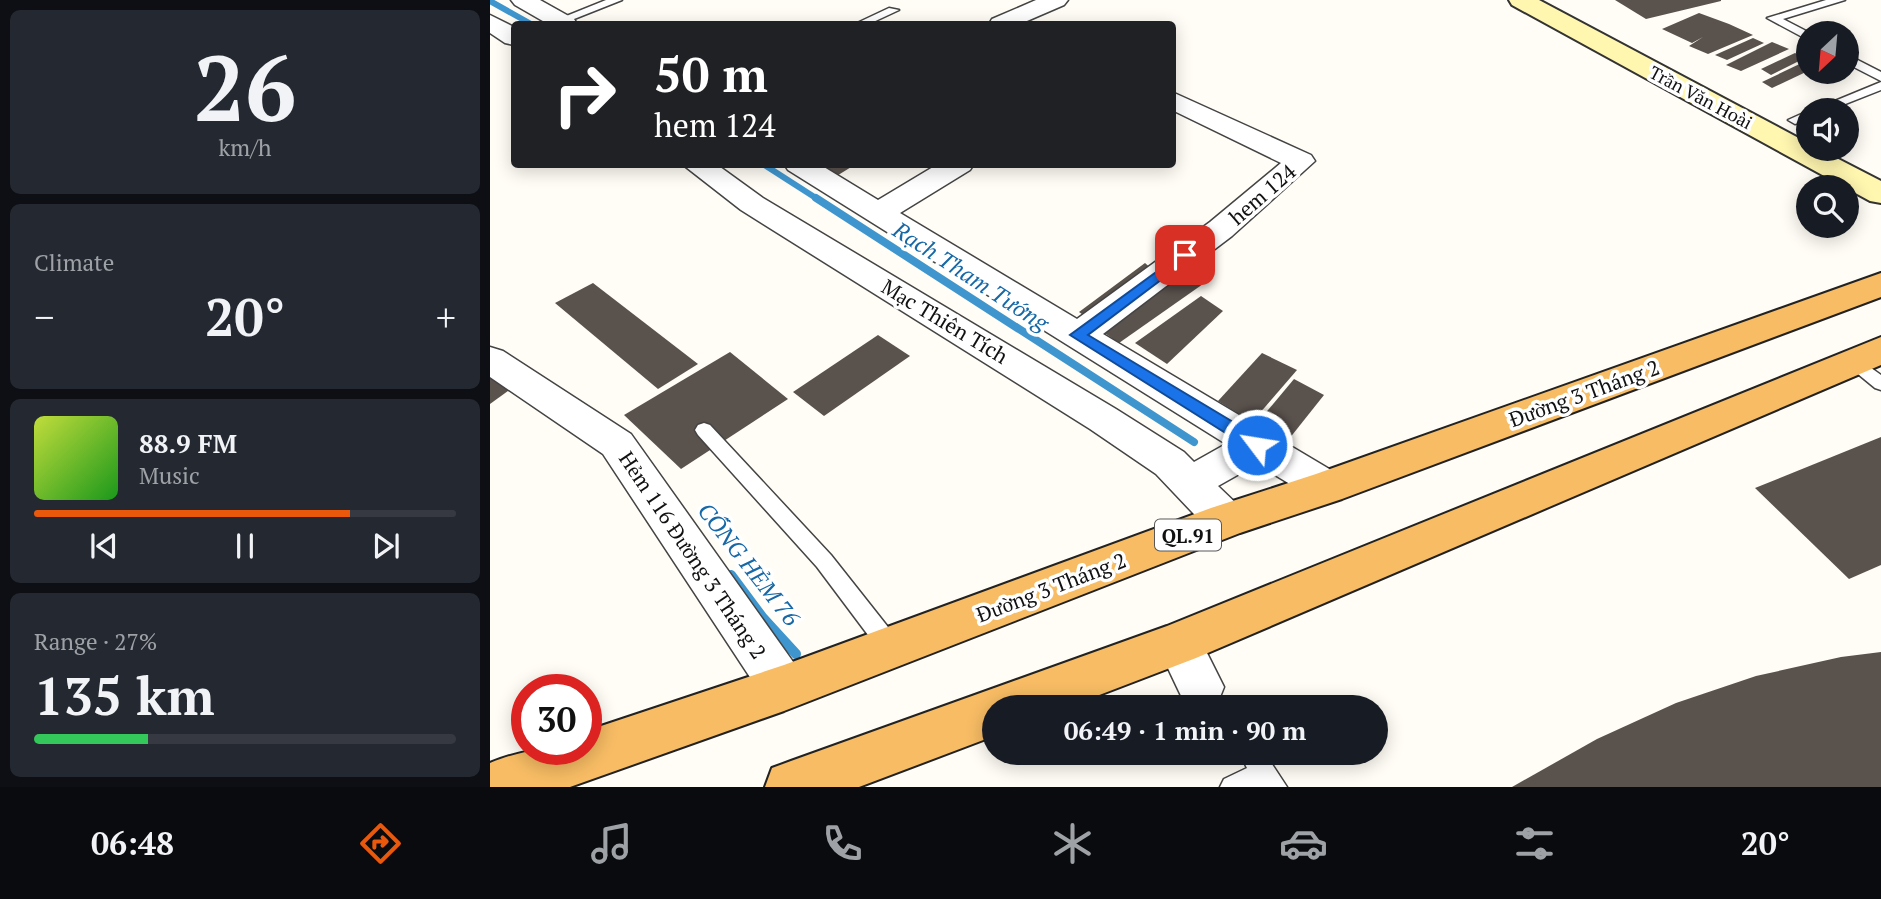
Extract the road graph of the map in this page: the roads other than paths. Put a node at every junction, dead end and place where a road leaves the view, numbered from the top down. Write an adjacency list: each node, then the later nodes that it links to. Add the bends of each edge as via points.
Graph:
1 (523, 0): 8 (street)
2 (616, 0): 9 (lane)
3 (1056, 0): 11 (street)
4 (1521, 0): 16 (main road, Trần Văn Hoài)
5 (1564, 0): 15 (main road, Trần Văn Hoài)
6 (1839, 0): 13 (lane, via 1773,18)
7 (893, 10): 10 (lane)
8 (559, 21)
9 (567, 21)
10 (868, 21)
11 (1008, 21)
12 (490, 22): 14 (street)
13 (1796, 30)
14 (511, 36)
15 (1664, 51): 16 (main road); 22 (main road, Trần Văn Hoài)
16 (1636, 62): 28 (main road, Trần Văn Hoài)
17 (1859, 65): 18 (lane)
18 (1881, 77)
19 (1881, 86): 20 (lane)
20 (1853, 98)
21 (1176, 102): 31 (street, hem 124, via 1301,161 1221,229)
22 (1796, 113)
23 (1859, 153): 24 (main road)
24 (1881, 165)
25 (702, 168): 36 (street, Mạc Thiên Tích, via 752,204 1103,419 1170,463)
26 (804, 168): 29 (street)
27 (953, 168): 29 (street)
28 (1881, 194)
29 (878, 214): 31 (street)
30 (1881, 284): 37 (highway, Đường 3 Tháng 2 / QL.91)
31 (1077, 335): 35 (street)
32 (490, 360): 41 (street, Hẻm 116 Đường 3 Tháng 2, via 617,444)
33 (1872, 365): 39 (highway)
34 (704, 429): 40 (lane, via 824,561)
35 (1257, 445): 36 (street); 37 (street)
36 (1190, 483): 38 (street, Mạc Thiên Tích)
37 (1327, 487): 38 (highway, Đường 3 Tháng 2 / QL.91)
38 (1226, 520): 40 (highway, Đường 3 Tháng 2 / QL.91)
39 (1179, 643): 42 (highway); 43 (street)
40 (891, 648): 41 (highway, Đường 3 Tháng 2 / QL.91)
41 (784, 688): 46 (highway, Đường 3 Tháng 2 / QL.91)
42 (1039, 695)
43 (1208, 695)
44 (982, 716): 47 (highway)
45 (1263, 770): 48 (lane)
46 (496, 787)
47 (791, 787)
48 (1232, 787)

